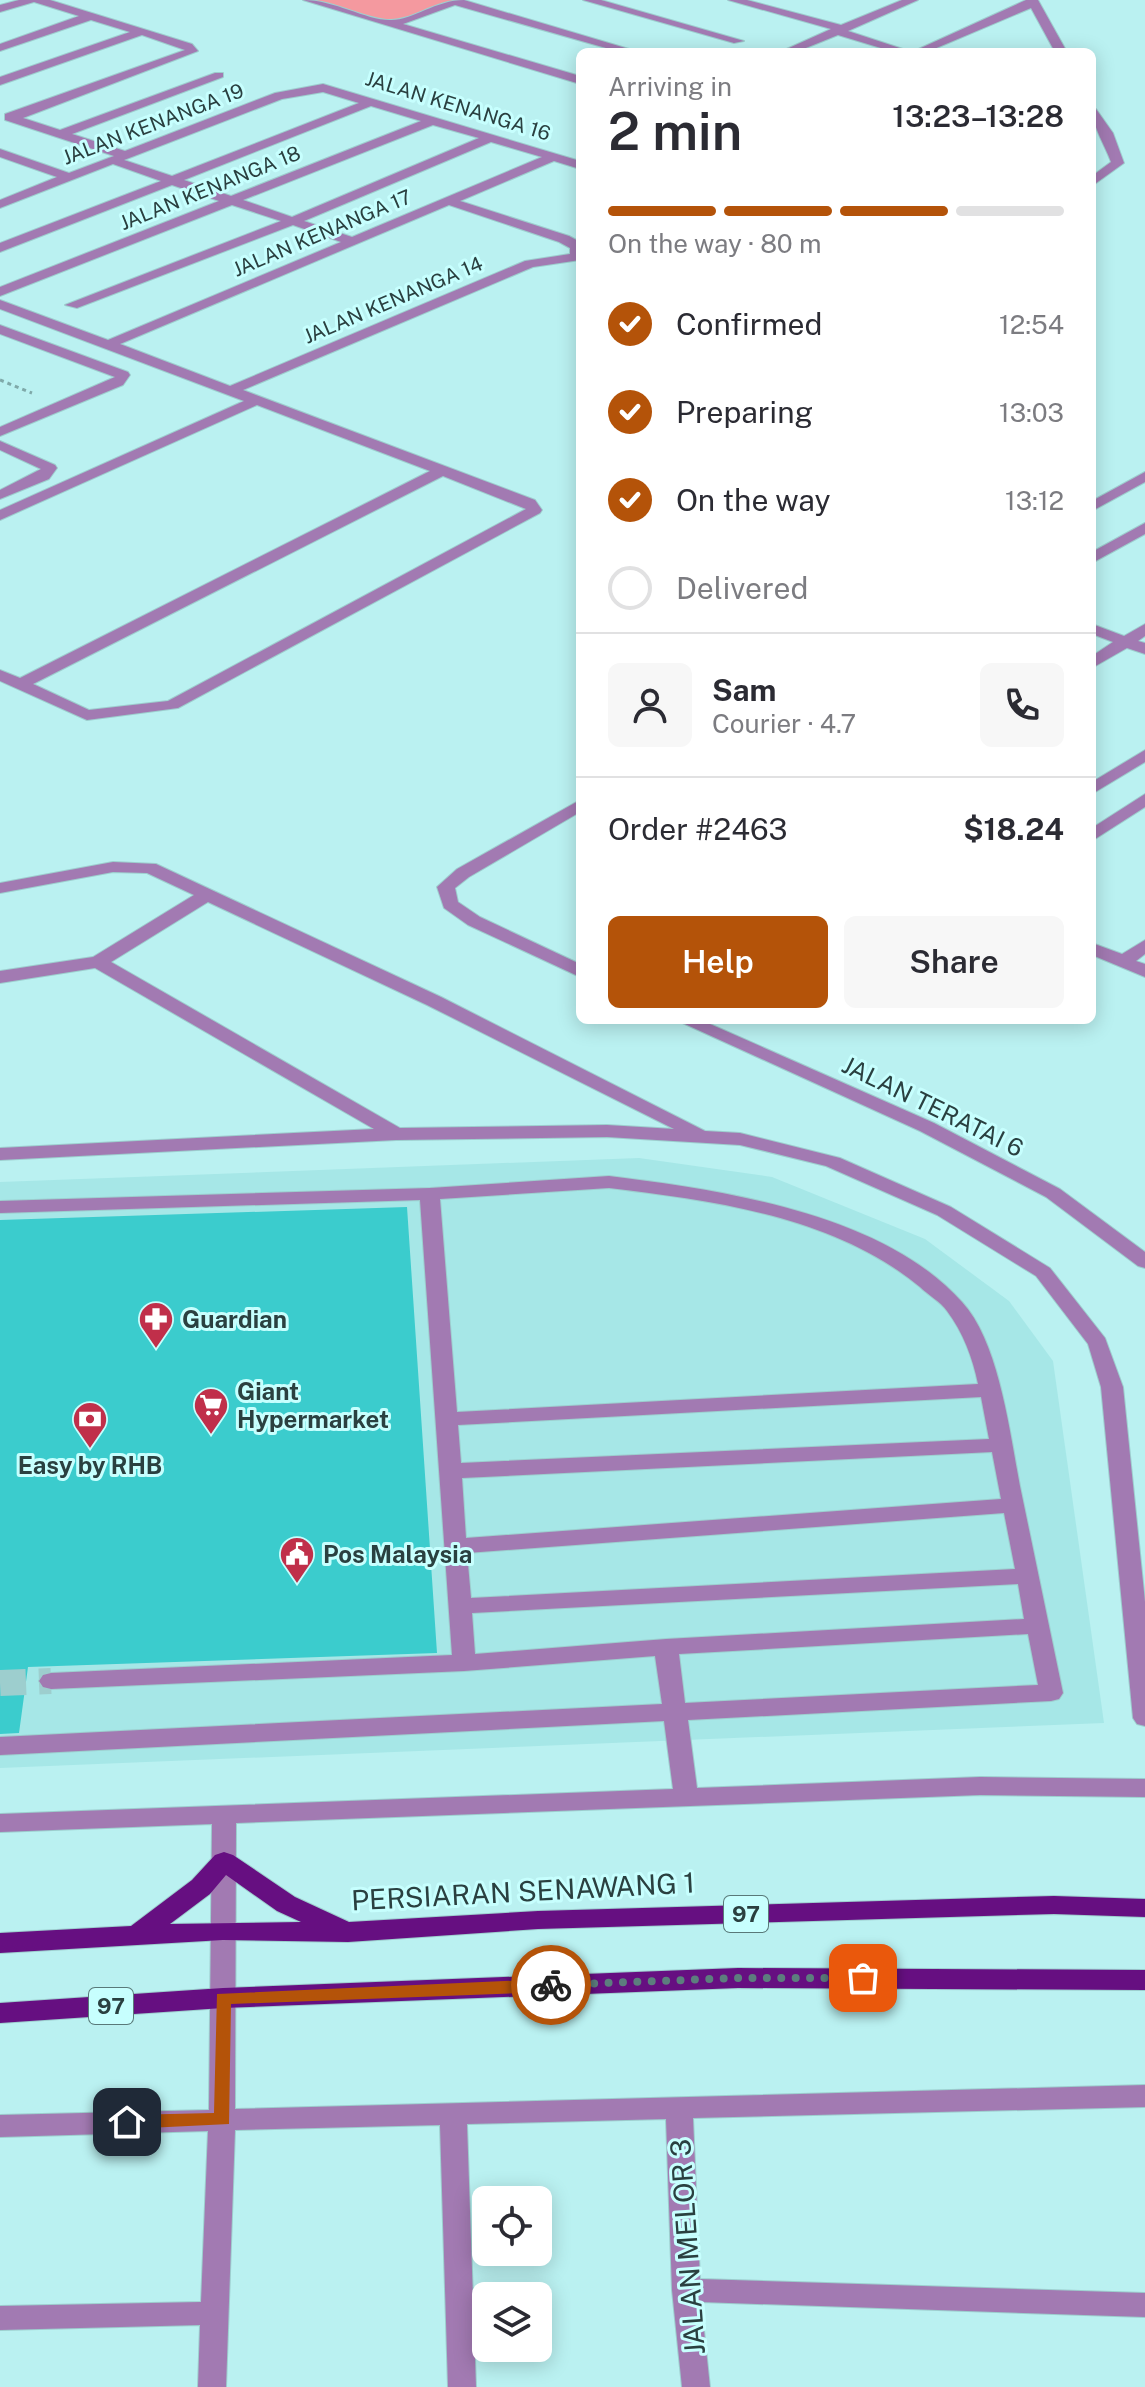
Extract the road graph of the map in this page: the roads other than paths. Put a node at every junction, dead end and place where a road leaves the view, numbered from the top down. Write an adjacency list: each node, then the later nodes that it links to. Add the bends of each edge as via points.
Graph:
1 (31, 0): 9 (street)
2 (38, 0): 10 (street)
3 (309, 0): 11 (street)
4 (456, 0): 11 (street); 16 (street)
5 (589, 0): 14 (street)
6 (734, 0): 12 (street)
7 (912, 0): 12 (street)
8 (1033, 2): 19 (street); 20 (street)
9 (0, 9)
10 (91, 16): 13 (street); 15 (street)
11 (390, 25): 22 (street)
12 (839, 30): 17 (street); 18 (street)
13 (141, 32): 23 (street); 26 (street, via 192,51)
14 (738, 41)
15 (0, 48)
16 (619, 48)
17 (796, 48)
18 (894, 48)
19 (926, 48)
20 (1059, 48)
21 (219, 75): 29 (street)
22 (576, 79)
23 (0, 81)
24 (323, 88): 25 (street, JALAN KENANGA 16); 33 (street, JALAN KENANGA 19, via 279,96)
25 (374, 101): 28 (street, JALAN KENANGA 16); 37 (street)
26 (6, 116): 29 (street)
27 (1096, 118): 36 (street, via 1118,163)
28 (434, 120): 30 (street, JALAN KENANGA 16); 39 (street, JALAN KENANGA 18)
29 (61, 134): 33 (street)
30 (490, 138): 32 (street, JALAN KENANGA 16); 41 (street)
31 (0, 153): 35 (street)
32 (553, 157): 34 (street, JALAN KENANGA 16); 40 (street, JALAN KENANGA 17)
33 (121, 158): 35 (street, JALAN KENANGA 19); 37 (street)
34 (576, 164)
35 (71, 178): 38 (street, JALAN KENANGA 19)
36 (1096, 179)
37 (173, 180): 39 (street); 44 (street)
38 (2, 201)
39 (233, 201): 41 (street); 46 (street, JALAN KENANGA 18)
40 (449, 201): 42 (street, JALAN KENANGA 17); 43 (street)
41 (293, 221): 42 (street); 47 (street)
42 (354, 242): 50 (street, JALAN KENANGA 17)
43 (576, 245)
44 (0, 248)
45 (576, 256): 51 (street, JALAN KENANGA 14, via 530,264)
46 (0, 292)
47 (72, 305)
48 (3, 308): 50 (street)
49 (0, 329): 53 (street, via 123,375 118,382)
50 (107, 345): 51 (street)
51 (229, 391): 52 (street)
52 (255, 401): 55 (street); 59 (street)
53 (0, 432)
54 (0, 445): 57 (street, via 50,468 44,476)
55 (443, 470): 68 (street); 68 (street, via 530,503 535,510 172,705 87,715)
56 (1143, 479): 58 (street)
57 (0, 495)
58 (1096, 505)
59 (0, 516)
60 (1145, 528): 61 (street)
61 (1096, 556)
62 (1145, 629): 64 (street)
63 (1096, 630): 64 (street)
64 (1124, 641): 65 (street); 66 (street)
65 (1145, 649)
66 (1096, 660)
67 (0, 675): 68 (street)
68 (20, 684)
69 (1145, 755): 70 (street)
70 (1096, 786)
71 (1145, 799): 73 (street)
72 (576, 807): 80 (street, via 446,887 450,904 474,921)
73 (1096, 833)
74 (0, 888): 75 (street, via 113,867 150,868)
75 (206, 896): 78 (street); 85 (street, via 434,1001)
76 (1145, 945): 79 (street)
77 (1096, 950): 79 (street)
78 (98, 962): 82 (street); 84 (street)
79 (1123, 962): 81 (street)
80 (576, 969)
81 (1145, 971)
82 (0, 977)
83 (694, 1024): 89 (street, JALAN TERATAI 6, via 927,1127 1039,1186)
84 (396, 1134): 85 (street, via 607,1131); 86 (street)
85 (704, 1137): 99 (street, via 740,1139 833,1162 944,1211 1043,1272 1098,1343 1112,1387)
86 (0, 1154)
87 (430, 1194): 88 (street); 90 (street, via 609,1182 708,1194 824,1225 903,1263 955,1306 984,1360); 91 (street)
88 (0, 1207)
89 (1145, 1262)
90 (990, 1390): 91 (street); 92 (street)
91 (447, 1419): 93 (street)
92 (1001, 1445): 93 (street); 94 (street)
93 (450, 1471): 95 (street)
94 (1013, 1505): 95 (street); 96 (street)
95 (456, 1546): 97 (street)
96 (1027, 1576): 97 (street); 98 (street)
97 (460, 1606): 101 (street)
98 (1037, 1626): 100 (street); 103 (street, via 1051,1693)
99 (1141, 1638): 104 (street)
100 (666, 1647): 101 (street); 103 (street)
101 (464, 1663): 102 (street)
102 (51, 1681)
103 (675, 1713): 105 (street); 107 (street)
104 (1145, 1718)
105 (0, 1746)
106 (1145, 1788): 107 (street, via 980,1786)
107 (686, 1797): 108 (street)
108 (224, 1814): 109 (street); 110 (street)
109 (0, 1823)
110 (224, 1861): 112 (street); 113 (main road, via 286,1904); 114 (main road, via 201,1887)
111 (1145, 1908): 113 (main road, PERSIARAN SENAWANG 1 / 97, via 1054,1905 585,1918)
112 (223, 1930): 113 (main road, PERSIARAN SENAWANG 1 / 97); 114 (main road, PERSIARAN SENAWANG 1 / 97); 117 (street)
113 (348, 1932)
114 (137, 1935): 115 (main road, PERSIARAN SENAWANG 1 / 97)
115 (0, 1943)
116 (1145, 1980): 117 (main road, 97, via 738,1978)
117 (223, 1998): 118 (main road, 97); 122 (street)
118 (0, 2013)
119 (1145, 2096): 120 (street)
120 (679, 2107): 121 (street); 124 (street, JALAN MELOR 3)
121 (453, 2117): 122 (street); 129 (street)
122 (222, 2119): 123 (street); 126 (street)
123 (0, 2126)
124 (686, 2290): 125 (street); 130 (street, JALAN MELOR 3)
125 (1145, 2305)
126 (215, 2313): 127 (street); 128 (street)
127 (0, 2318)
128 (212, 2387)
129 (462, 2387)
130 (696, 2387)

